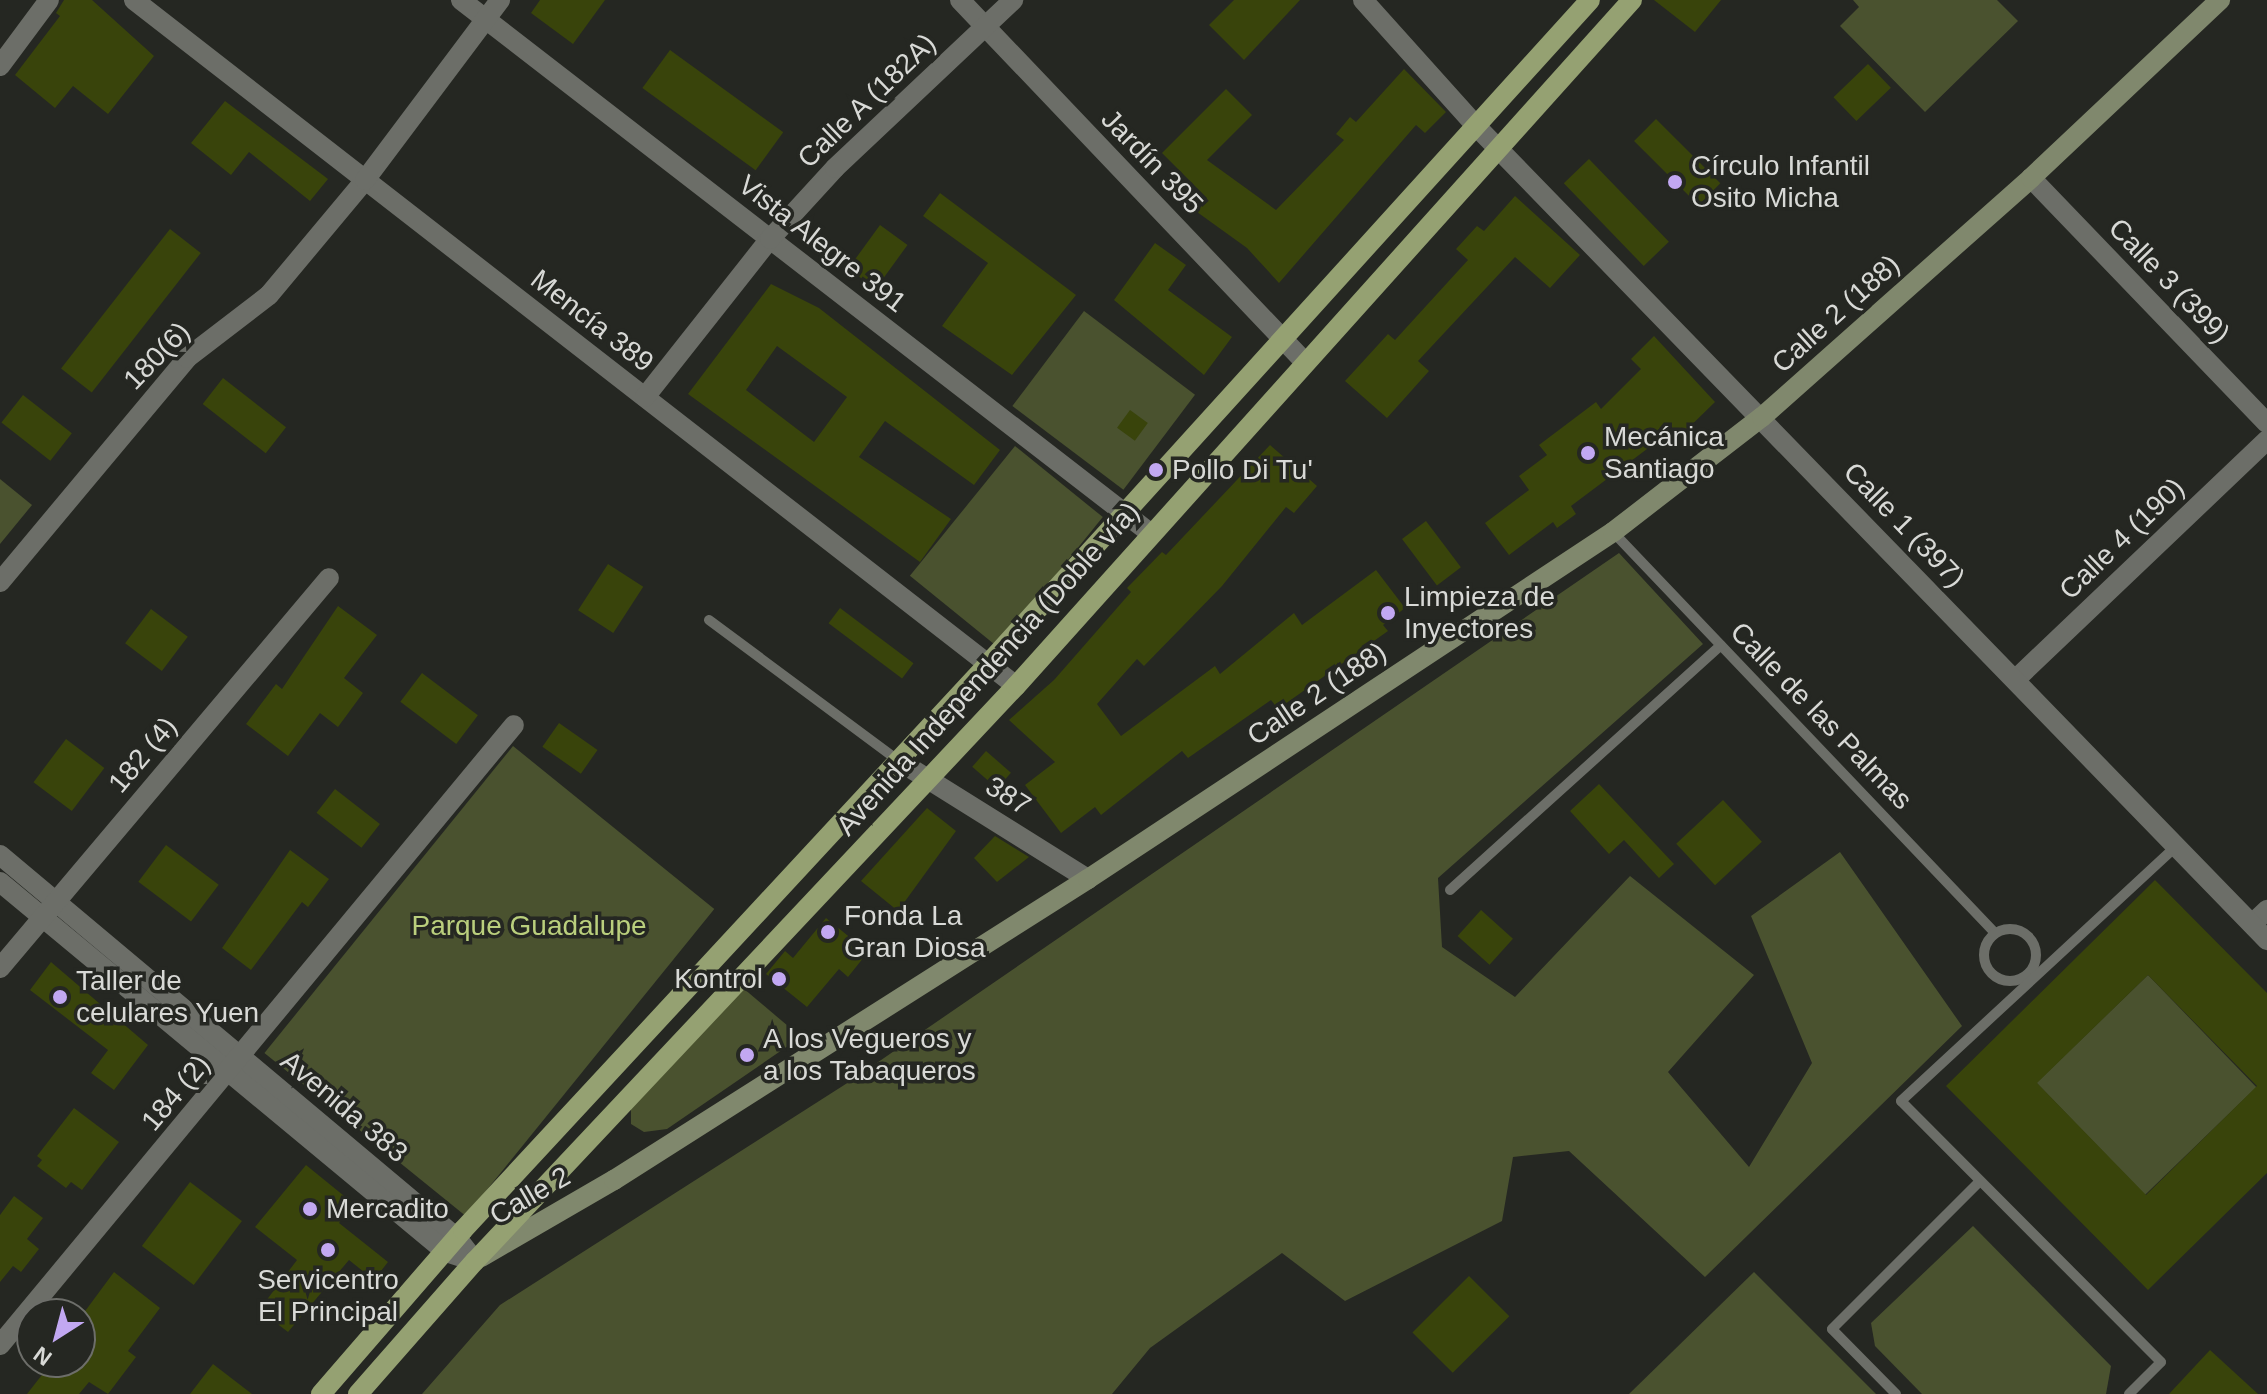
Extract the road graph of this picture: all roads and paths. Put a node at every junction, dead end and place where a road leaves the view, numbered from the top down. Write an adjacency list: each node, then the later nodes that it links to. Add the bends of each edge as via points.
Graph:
1 (49, 0): 13 (street)
2 (134, 0): 17 (street, Mencía 389)
3 (461, 0): 11 (street, Vista Alegre 391)
4 (500, 0): 11 (street, 180(6))
5 (960, 0): 12 (street, Jardín 395)
6 (1013, 0): 12 (street, Calle A (182A))
7 (1363, 0): 14 (street)
8 (1590, 0): 14 (main road, Avenida Independencia (Doble vía))
9 (1632, 0): 15 (main road, Avenida Independencia (Doble vía))
10 (2220, 0): 16 (main road, Calle 2 (188))
11 (485, 19): 17 (street, 180(6)); 18 (street, Vista Alegre 391)
12 (985, 26): 18 (street, Calle A (182A), via 835,168); 19 (street, Jardín 395)
13 (0, 66)
14 (1477, 127): 15 (street, Calle 1 (397)); 19 (main road, Avenida Independencia (Doble vía))
15 (1500, 150): 20 (main road, Avenida Independencia (Doble vía)); 22 (street, Calle 1 (397))
16 (2031, 178): 22 (main road, Calle 2 (188)); 23 (street, Calle 3 (399))
17 (365, 180): 21 (street, Mencía 389); 29 (street, 180(6), via 269,295 187,358)
18 (770, 239): 21 (street, Calle A (182A)); 25 (street, Vista Alegre 391)
19 (1283, 340): 20 (street, Jardín 395); 25 (main road, Avenida Independencia (Doble vía))
20 (1304, 361): 27 (main road, Avenida Independencia (Doble vía))
21 (645, 397): 32 (street, Mencía 389)
22 (1762, 417): 26 (main road, Calle 2 (188)); 33 (street, Calle 1 (397))
23 (2267, 423)
24 (2267, 440): 33 (street, Calle 4 (190))
25 (1123, 512): 27 (street, Vista Alegre 391); 32 (main road, Avenida Independencia (Doble vía))
26 (1613, 532): 31 (lane, Calle de las Palmas); 40 (main road, Calle 2 (188))
27 (1150, 533): 34 (main road, Avenida Independencia (Doble vía))
28 (329, 578): 43 (street, 182 (4))
29 (0, 582)
30 (709, 620): 36 (lane)
31 (1721, 645): 42 (lane); 45 (lane, Calle de las Palmas)
32 (988, 664): 34 (street, Mencía 389); 36 (main road, Avenida Independencia (Doble vía))
33 (2015, 680): 38 (street, Calle 1 (397))
34 (1016, 686): 37 (main road, Avenida Independencia (Doble vía))
35 (514, 725): 50 (street, 184 (2))
36 (899, 761): 37 (street, 387); 53 (main road, Avenida Independencia (Doble vía))
37 (929, 780): 40 (street, 387); 54 (main road, Avenida Independencia (Doble vía))
38 (2176, 846): 44 (street, Calle 1 (397)); 48 (lane)
39 (0, 855): 43 (street, Avenida 383)
40 (1088, 879): 51 (main road, Calle 2 (188))
41 (0, 882): 43 (street, Avenida 383)
42 (1450, 890)
43 (49, 910): 47 (street, 182 (4)); 50 (street, Avenida 383)
44 (2260, 917): 46 (street, Calle 1 (397))
45 (1995, 933): 48 (lane, via 2020,930 2033,941 2036,959); 48 (lane, via 1984,946 1988,971 2011,981)
46 (2267, 940)
47 (0, 968)
48 (2030, 977): 49 (lane); 52 (lane, via 1901,1101)
49 (2042, 989)
50 (236, 1065): 53 (street, Avenida 383); 55 (street, 184 (2))
51 (614, 1180): 54 (main road, Calle 2)
52 (1980, 1181): 58 (lane, via 1832,1329); 59 (lane, via 2161,1362)
53 (451, 1245): 54 (street, Avenida 383); 56 (main road, Avenida Independencia (Doble vía))
54 (475, 1261): 57 (main road, Avenida Independencia (Doble vía))
55 (0, 1345)
56 (321, 1394)
57 (358, 1394)
58 (1896, 1394)
59 (2129, 1394)

